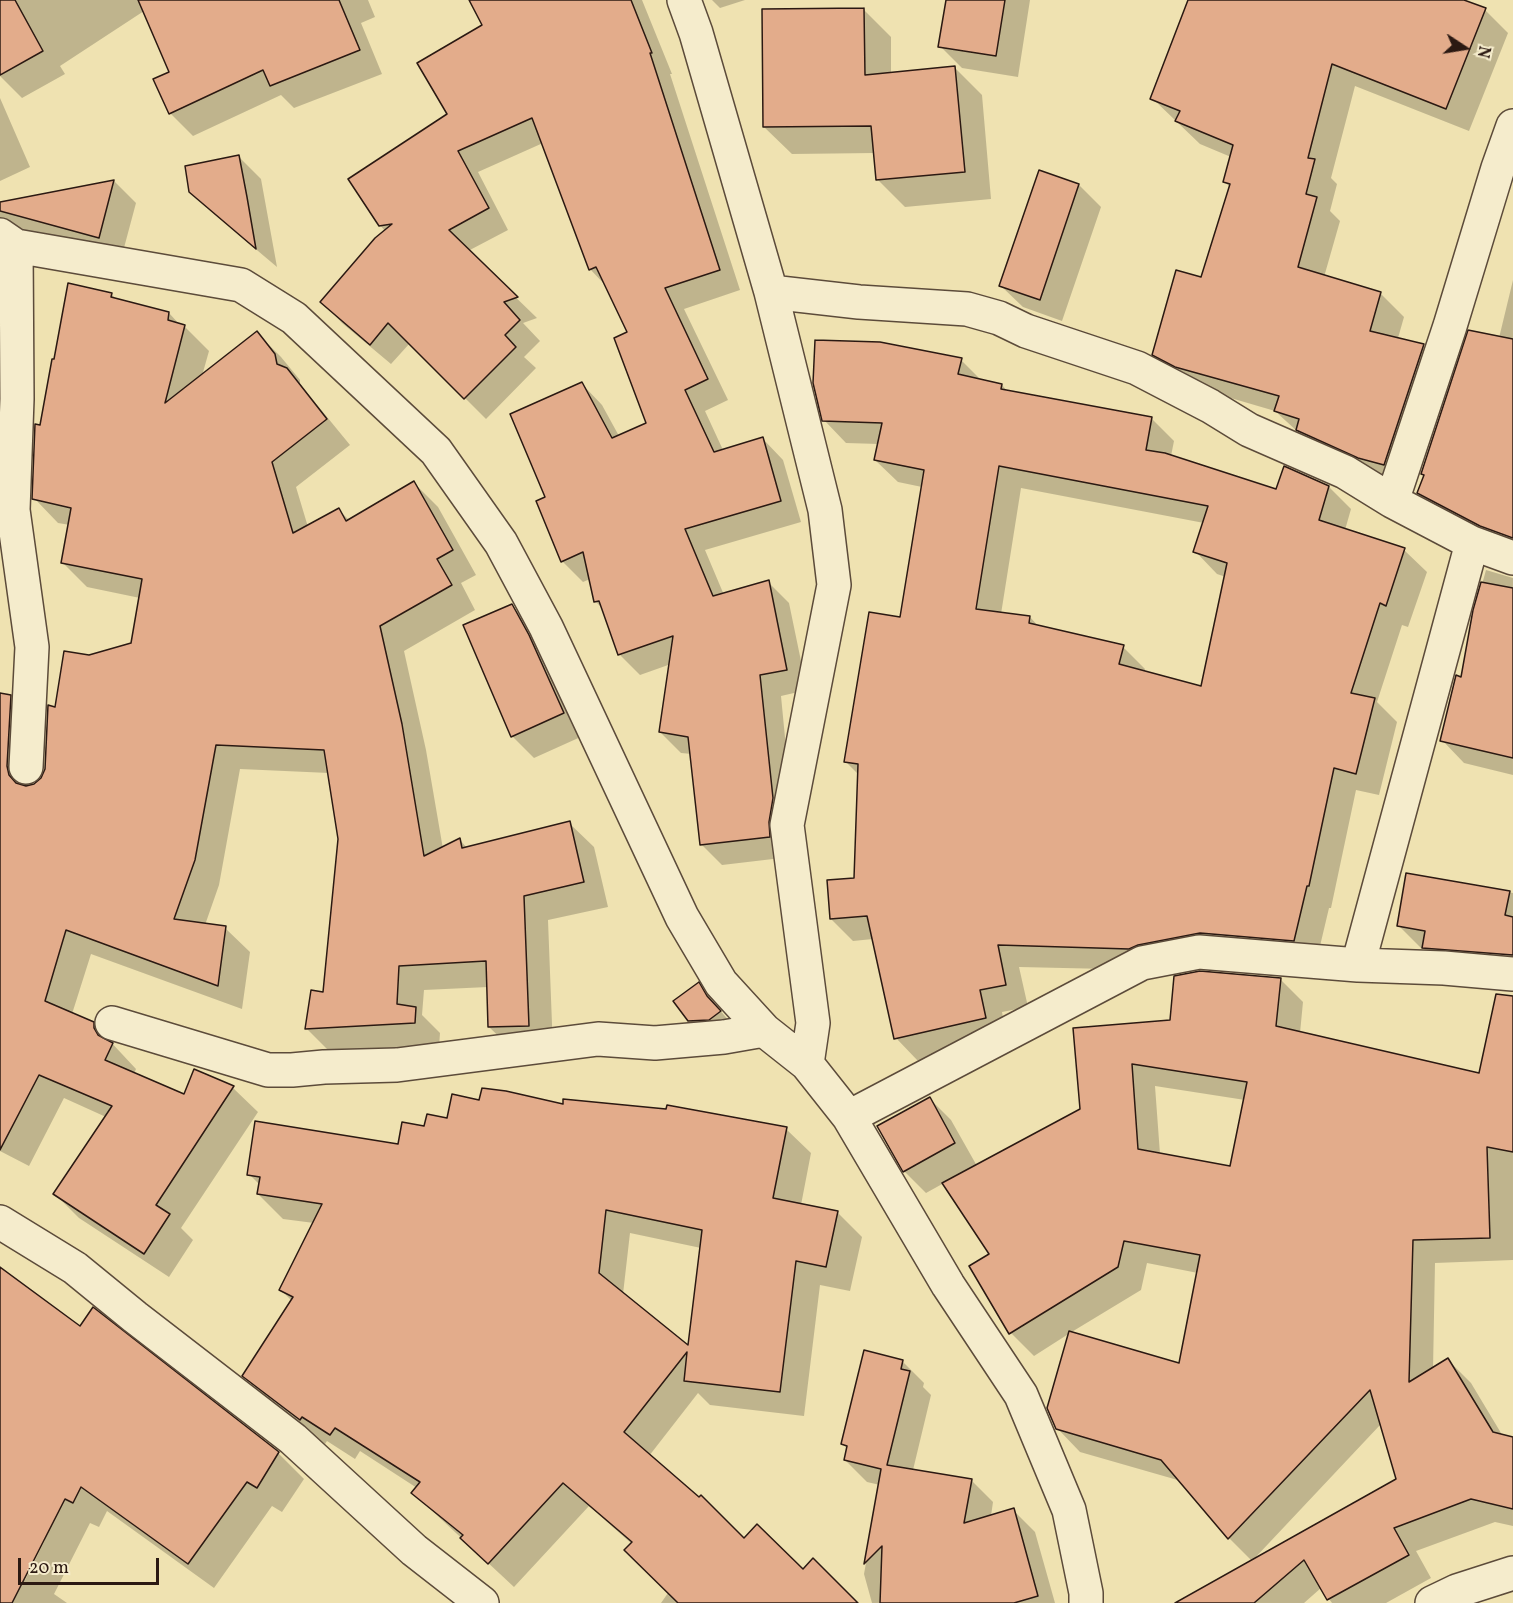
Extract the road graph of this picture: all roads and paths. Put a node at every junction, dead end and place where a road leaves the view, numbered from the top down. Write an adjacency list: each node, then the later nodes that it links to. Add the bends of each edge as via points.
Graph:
1 (684, 0): 4 (street)
2 (1513, 126): 5 (street)
3 (8, 240): 8 (street, via 17,399 13,510 32,647); 12 (street, via 241,285 294,318 436,451 501,543 546,627 682,916 721,983)
4 (771, 292): 5 (street, via 967,309 999,318 1026,331 1137,368 1249,430 1345,472); 13 (street, via 825,510 834,585 787,825 813,1023)
5 (1392, 501): 6 (street)
6 (1472, 543): 7 (street); 9 (street)
7 (1513, 558)
8 (26, 767)
9 (1358, 965): 10 (street); 14 (street, via 1199,952 1142,963)
10 (1513, 974)
11 (112, 1023): 12 (street, via 268,1070 397,1065 598,1039 655,1043)
12 (764, 1030): 13 (street)
13 (807, 1064): 14 (street)
14 (849, 1117): 18 (street, via 948,1285 1021,1395 1069,1510)
15 (0, 1222): 17 (street, via 75,1268 293,1439 414,1550)
16 (1513, 1573): 19 (street)
17 (482, 1603)
18 (1086, 1603)
19 (1432, 1603)

